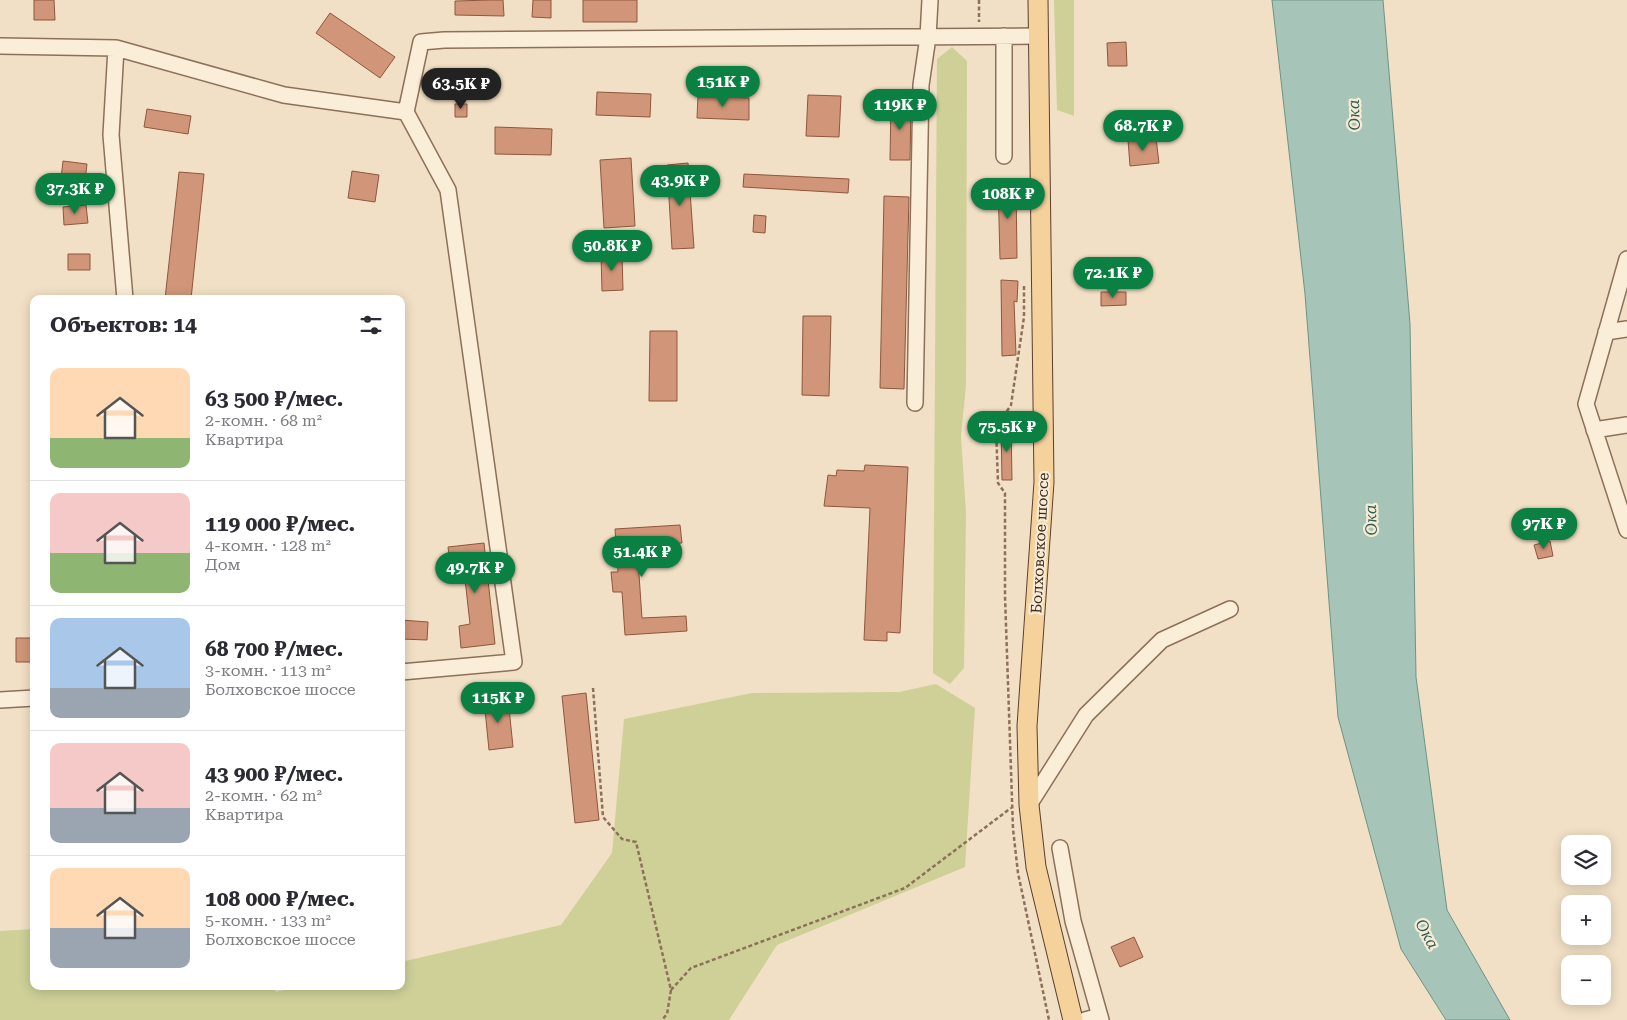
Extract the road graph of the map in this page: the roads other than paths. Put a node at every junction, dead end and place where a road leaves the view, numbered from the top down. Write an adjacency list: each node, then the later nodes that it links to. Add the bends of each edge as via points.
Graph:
1 (930, 0): 3 (street)
2 (1038, 0): 5 (main road, Болховское шоссе)
3 (928, 36): 4 (street); 8 (street, via 421,42); 14 (street, via 921,85)
4 (1004, 36): 5 (street); 9 (street)
5 (1039, 36): 22 (main road, Болховское шоссе, via 1045,438 1038,579)
6 (0, 46): 7 (street)
7 (116, 48): 8 (street, via 284,95); 11 (street, via 111,135)
8 (406, 112): 19 (street, via 448,190 514,662)
9 (1004, 156)
10 (1627, 259): 13 (street)
11 (125, 295)
12 (1627, 329): 13 (street)
13 (1606, 332): 16 (street, via 1586,404)
14 (915, 403)
15 (1627, 425): 16 (street)
16 (1594, 430): 17 (street)
17 (1626, 526)
18 (1230, 609): 22 (street, via 1162,640 1086,715)
19 (405, 672)
20 (30, 698): 21 (street)
21 (0, 700)
22 (1020, 806): 25 (main road, Болховское шоссе)
23 (1060, 848): 24 (street)
24 (1074, 921): 25 (street); 26 (street)
25 (1049, 928): 27 (main road, Болховское шоссе)
26 (1101, 1018): 28 (street)
27 (1073, 1020)
28 (1085, 1020)

